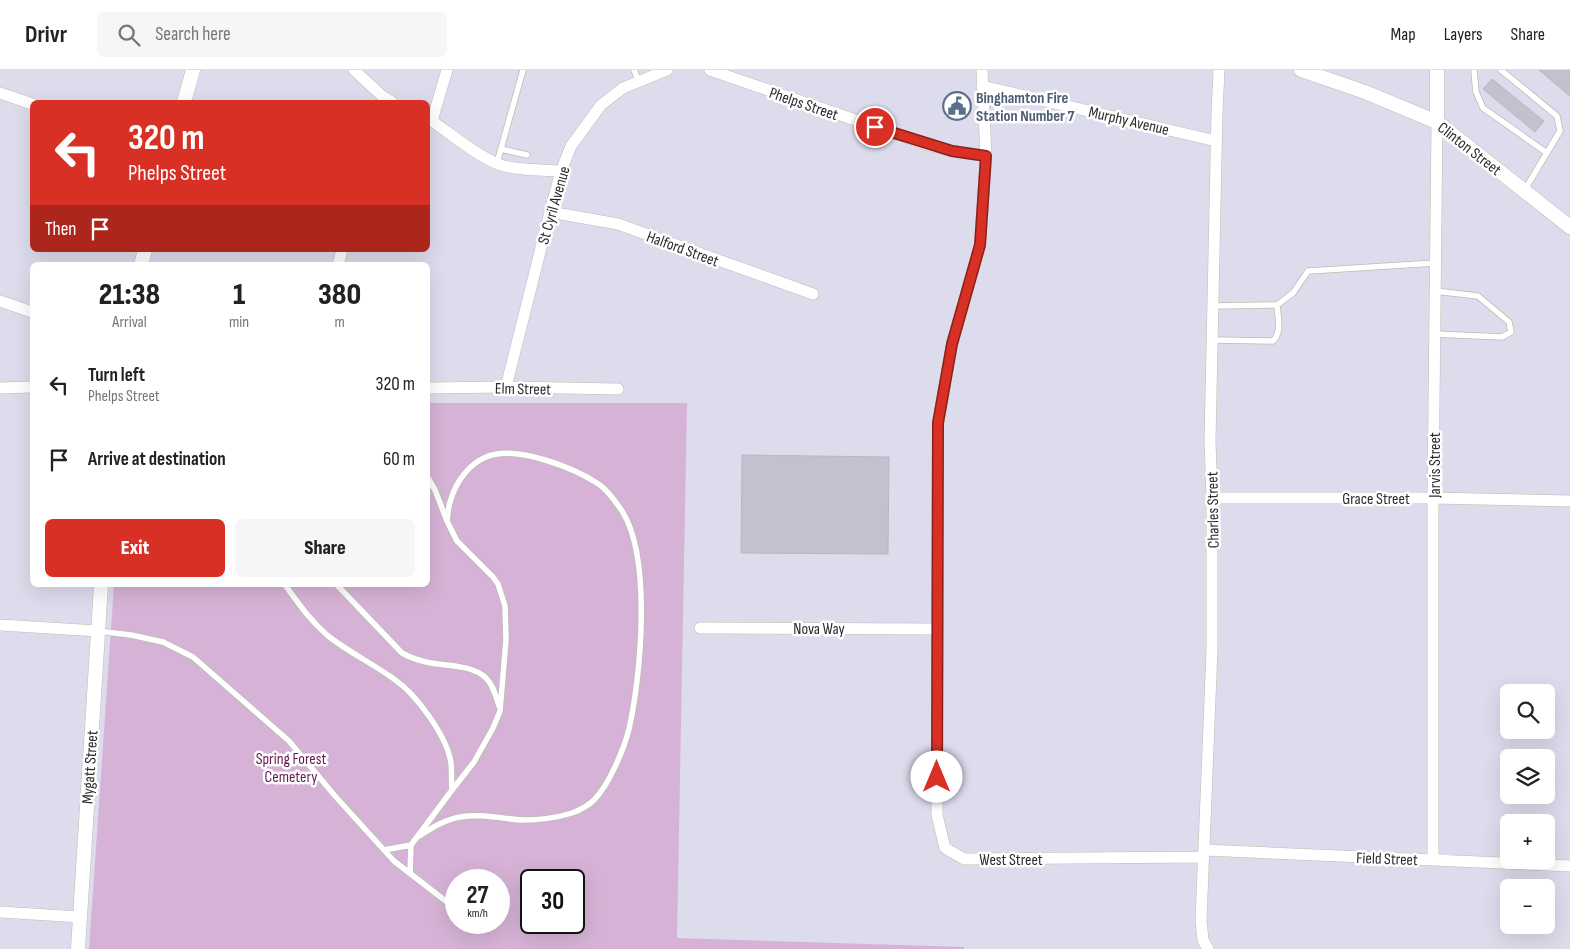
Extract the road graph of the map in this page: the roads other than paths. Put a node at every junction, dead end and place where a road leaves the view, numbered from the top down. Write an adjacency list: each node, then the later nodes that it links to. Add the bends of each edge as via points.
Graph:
1 (193, 70): 17 (street)
2 (354, 70): 18 (street)
3 (447, 70): 20 (street)
4 (523, 70): 23 (lane)
5 (634, 70): 14 (lane)
6 (667, 70): 14 (street, St Cyril Avenue)
7 (710, 70): 26 (street, Phelps Street, via 928,145)
8 (982, 70): 15 (street, West Street)
9 (1219, 70): 22 (street, Charles Street)
10 (1301, 70): 21 (street, Clinton Street)
11 (1437, 70): 21 (street, Jarvis Street)
12 (1474, 70): 24 (lane, via 1476,92 1483,108)
13 (1501, 70): 24 (lane, via 1556,116 1560,131)
14 (639, 82): 28 (street, St Cyril Avenue, via 623,88 601,105 571,146)
15 (982, 86): 22 (street, Murphy Avenue); 26 (street, West Street)
16 (0, 94): 19 (street)
17 (185, 100)
18 (385, 100)
19 (30, 103)
20 (430, 120): 27 (street)
21 (1437, 122): 29 (street, Clinton Street); 32 (street, Jarvis Street)
22 (1216, 141): 36 (street, Charles Street)
23 (500, 149): 25 (lane); 27 (lane)
24 (1547, 153): 29 (lane)
25 (527, 155)
26 (986, 156): 56 (street, West Street, via 980,245 952,344 938,423)
27 (496, 163): 28 (street)
28 (561, 171): 30 (street, St Cyril Avenue)
29 (1524, 191): 31 (street, Clinton Street)
30 (550, 212): 34 (street, Halford Street, via 618,224); 42 (street, St Cyril Avenue)
31 (1570, 227)
32 (1435, 263): 33 (street, Jarvis Street); 37 (lane, via 1308,271 1293,293)
33 (1435, 291): 39 (street, Jarvis Street); 39 (lane, via 1478,296 1509,322 1511,332 1502,337)
34 (813, 294)
35 (0, 301): 38 (street)
36 (1213, 306): 37 (lane); 40 (street, Charles Street)
37 (1277, 306): 40 (lane, via 1279,327 1273,341)
38 (30, 311)
39 (1435, 334): 48 (street, Jarvis Street)
40 (1212, 340): 47 (street, Charles Street)
41 (30, 387): 43 (street)
42 (506, 387): 44 (street, Elm Street); 45 (street, Elm Street)
43 (0, 388)
44 (430, 388)
45 (618, 389)
46 (430, 481): 50 (lane)
47 (1212, 498): 48 (street, Grace Street); 63 (street, Charles Street, via 1212,650)
48 (1433, 498): 49 (street, Grace Street); 64 (street, Jarvis Street)
49 (1570, 501)
50 (447, 521): 58 (lane, via 457,541 494,577 503,595 506,640); 60 (lane, via 450,499 463,475 485,457 528,455 552,462 601,486 623,513 636,548 641,593 636,686 628,731 616,765 594,800 581,809 544,819 459,817 441,822)
51 (101, 587): 57 (street, Mygatt Street)
52 (286, 587): 59 (lane, via 307,616 328,636 409,692 435,725 445,744 451,763)
53 (339, 587): 58 (lane, via 402,653 429,663 474,670 486,679 495,691)
54 (0, 625): 57 (street)
55 (700, 628): 56 (street, Nova Way)
56 (937, 629): 63 (street, West Street, via 936,814 945,848 964,859)
57 (98, 631): 62 (lane, via 163,642 193,657 289,741); 69 (street, Mygatt Street)
58 (500, 711): 59 (lane, via 474,762)
59 (452, 790): 60 (lane)
60 (416, 838): 61 (lane)
61 (411, 845): 62 (lane); 66 (lane)
62 (384, 850): 66 (lane)
63 (1204, 854): 64 (street, Field Street); 71 (street, Charles Street, via 1201,920 1203,940)
64 (1433, 860): 65 (street, Field Street)
65 (1570, 866)
66 (410, 873): 67 (lane)
67 (445, 901)
68 (0, 912): 69 (street)
69 (80, 917): 70 (street, Mygatt Street)
70 (78, 949)
71 (1208, 949)

